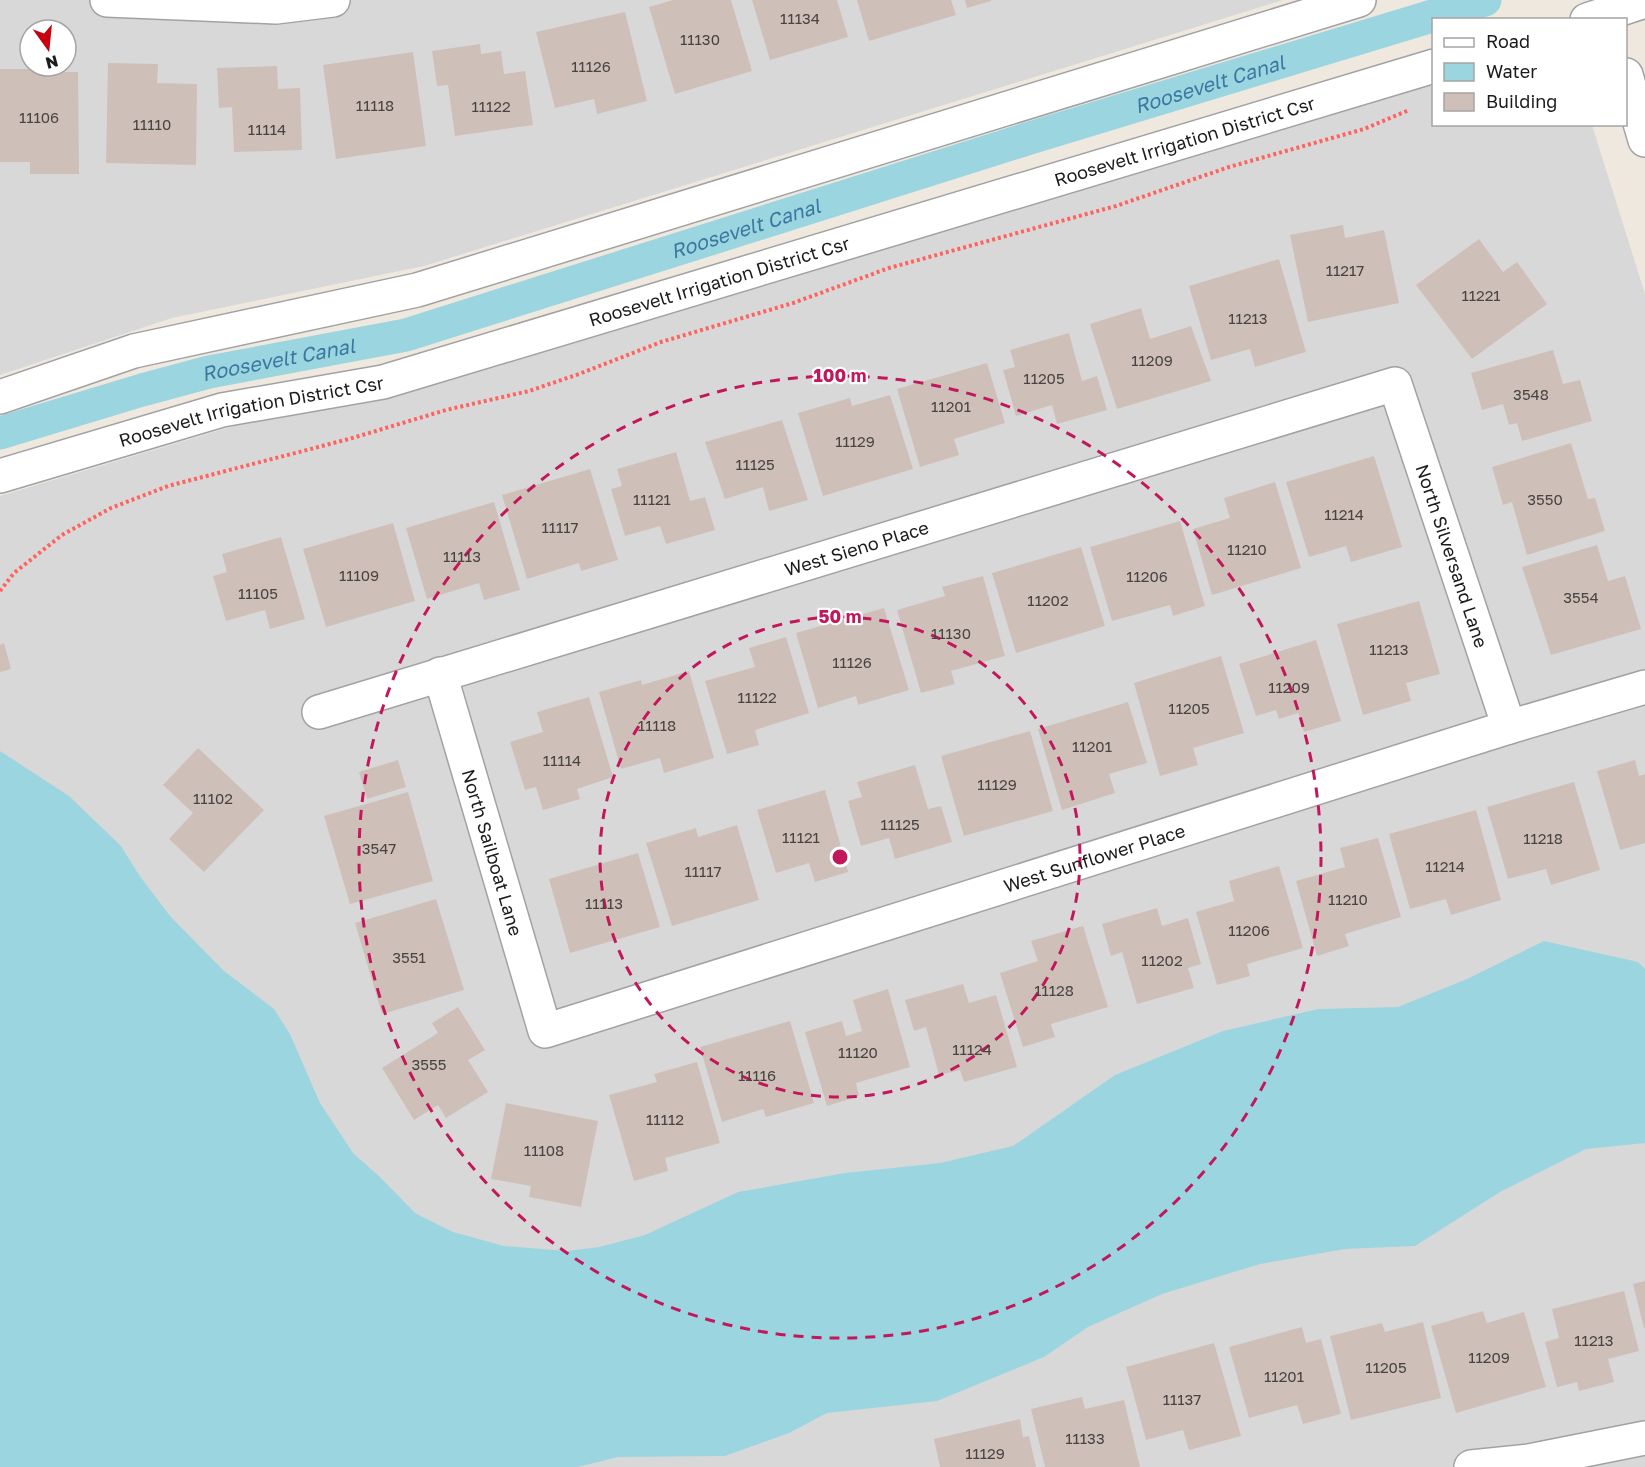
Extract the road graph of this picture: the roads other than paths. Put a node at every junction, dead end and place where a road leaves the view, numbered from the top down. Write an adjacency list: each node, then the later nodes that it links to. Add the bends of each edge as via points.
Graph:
1 (107, 0): 2 (street, via 276,7)
2 (333, 0)
3 (1359, 0): 10 (street, via 417,290 134,351)
4 (1645, 2): 5 (street)
5 (1601, 13)
6 (1432, 67): 11 (street, Roosevelt Irrigation District Csr, via 394,379 222,410)
7 (1627, 78): 8 (street)
8 (1645, 140)
9 (1395, 384): 12 (street, West Sieno Place); 15 (street, North Silversand Lane)
10 (0, 397)
11 (0, 477)
12 (440, 674): 14 (street, West Sieno Place); 16 (street, North Sailboat Lane)
13 (1645, 687): 15 (street, West Sunflower Place)
14 (319, 711)
15 (1509, 727): 16 (street, West Sunflower Place)
16 (545, 1031)
17 (1645, 1438): 18 (street, via 1529,1461)
18 (1471, 1467)

